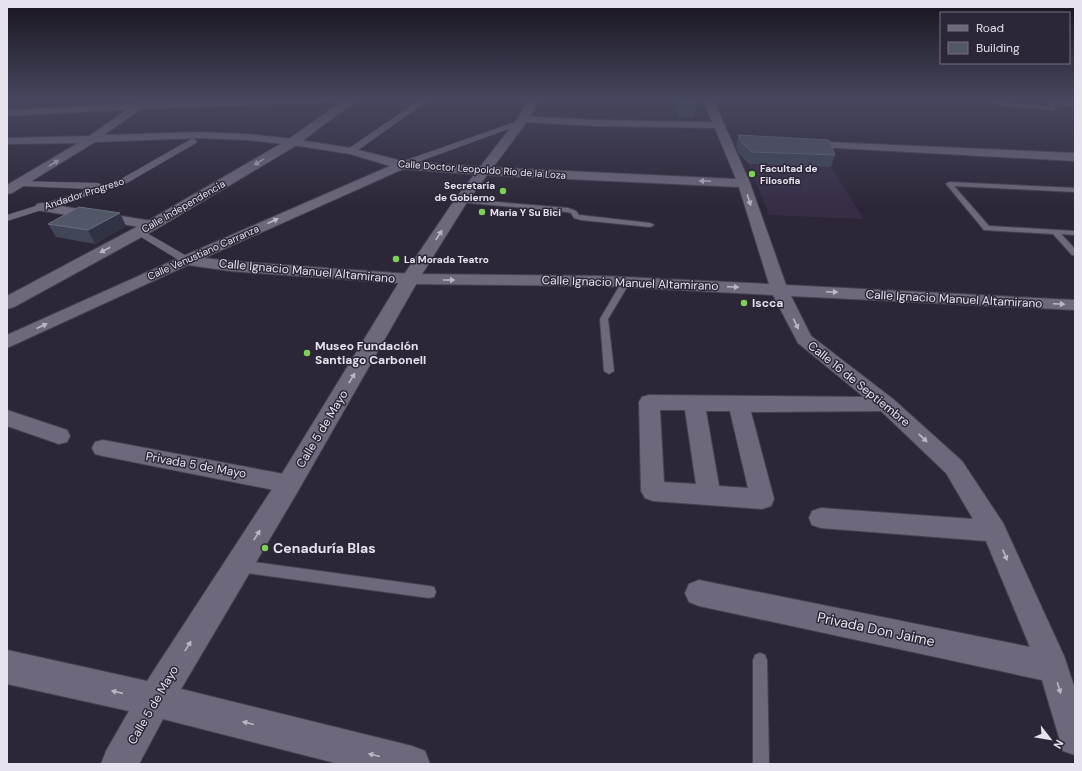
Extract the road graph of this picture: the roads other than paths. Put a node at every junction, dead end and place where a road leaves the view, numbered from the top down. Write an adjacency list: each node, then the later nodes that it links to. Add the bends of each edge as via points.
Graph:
1 (98, 135): 7 (street)
2 (303, 135): 12 (street, Calle Independencia)
3 (375, 135): 14 (street)
4 (485, 135): 16 (street)
5 (511, 135): 17 (street, Calle 5 de Mayo)
6 (722, 135): 8 (street, Calle 16 de Septiembre)
7 (92, 139): 9 (street, Calle Doctor Leopoldo Río de la Loza); 12 (street, Calle Doctor Leopoldo Río de la Loza, via 200,135); 19 (street, one-way to 7)
8 (724, 140): 11 (street); 20 (street, Calle 16 de Septiembre)
9 (7, 141)
10 (193, 141): 21 (street, Andador Progreso, via 124,181)
11 (740, 141)
12 (293, 142): 14 (street, Calle Doctor Leopoldo Río de la Loza); 28 (street, Calle Independencia, one-way to 28)
13 (796, 144): 15 (street)
14 (351, 151): 16 (street, Calle Doctor Leopoldo Río de la Loza)
15 (1075, 157)
16 (401, 165): 17 (street, Calle Doctor Leopoldo Río de la Loza); 32 (street, Calle Venustiano Carranza, one-way to 16)
17 (484, 170): 20 (street, Calle Doctor Leopoldo Río de la Loza, one-way to 17); 24 (street, Calle 5 de Mayo)
18 (7, 182): 19 (street)
19 (20, 183): 21 (street); 22 (street)
20 (744, 183): 35 (street, Calle 16 de Septiembre, one-way to 35)
21 (109, 186): 25 (street, Andador Progreso)
22 (7, 190)
23 (1075, 190): 29 (lane, via 949,184 987,228)
24 (461, 201): 27 (lane, via 568,210 581,218); 33 (street, Calle 5 de Mayo, one-way to 24)
25 (42, 207): 26 (street, Andador Progreso); 28 (street)
26 (7, 218)
27 (650, 225)
28 (146, 228): 32 (street); 36 (street, Calle Independencia, one-way to 36)
29 (1055, 232): 30 (lane); 31 (lane)
30 (1075, 233)
31 (1075, 253)
32 (186, 260): 33 (street, Calle Ignacio Manuel Altamirano, via 230,266); 38 (street, Calle Venustiano Carranza, one-way to 32)
33 (410, 279): 34 (street, Calle Ignacio Manuel Altamirano, one-way to 34); 46 (street, Calle 5 de Mayo, one-way to 33)
34 (626, 282): 35 (street, Calle Ignacio Manuel Altamirano, one-way to 35); 39 (lane, via 604,319)
35 (779, 289): 37 (street, Calle Ignacio Manuel Altamirano, one-way to 37); 42 (street, Calle 16 de Septiembre, one-way to 42, via 804,339)
36 (7, 303)
37 (1075, 305)
38 (7, 342)
39 (609, 371)
40 (694, 403): 41 (street); 47 (street); 47 (street, via 649,402 653,491)
41 (739, 404): 42 (street); 47 (street, via 762,499)
42 (886, 404): 49 (street, Calle 16 de Septiembre, one-way to 49, via 954,467)
43 (7, 418): 44 (street)
44 (59, 436)
45 (103, 448): 46 (street, Privada 5 de Mayo)
46 (289, 484): 50 (street, Calle 5 de Mayo, one-way to 46)
47 (709, 495)
48 (821, 518): 49 (street)
49 (994, 531): 54 (street, Calle 16 de Septiembre, one-way to 54)
50 (238, 566): 51 (lane); 56 (street, Calle 5 de Mayo, one-way to 50)
51 (429, 592)
52 (699, 593): 54 (street, Privada Don Jaime)
53 (760, 660): 60 (lane)
54 (1053, 666): 57 (street, Calle 16 de Septiembre, one-way to 57)
55 (7, 667): 56 (street, one-way to 55)
56 (155, 700): 58 (street, Calle 5 de Mayo); 59 (street, one-way to 56)
57 (1075, 739)
58 (119, 764)
59 (412, 764)
60 (761, 764)

